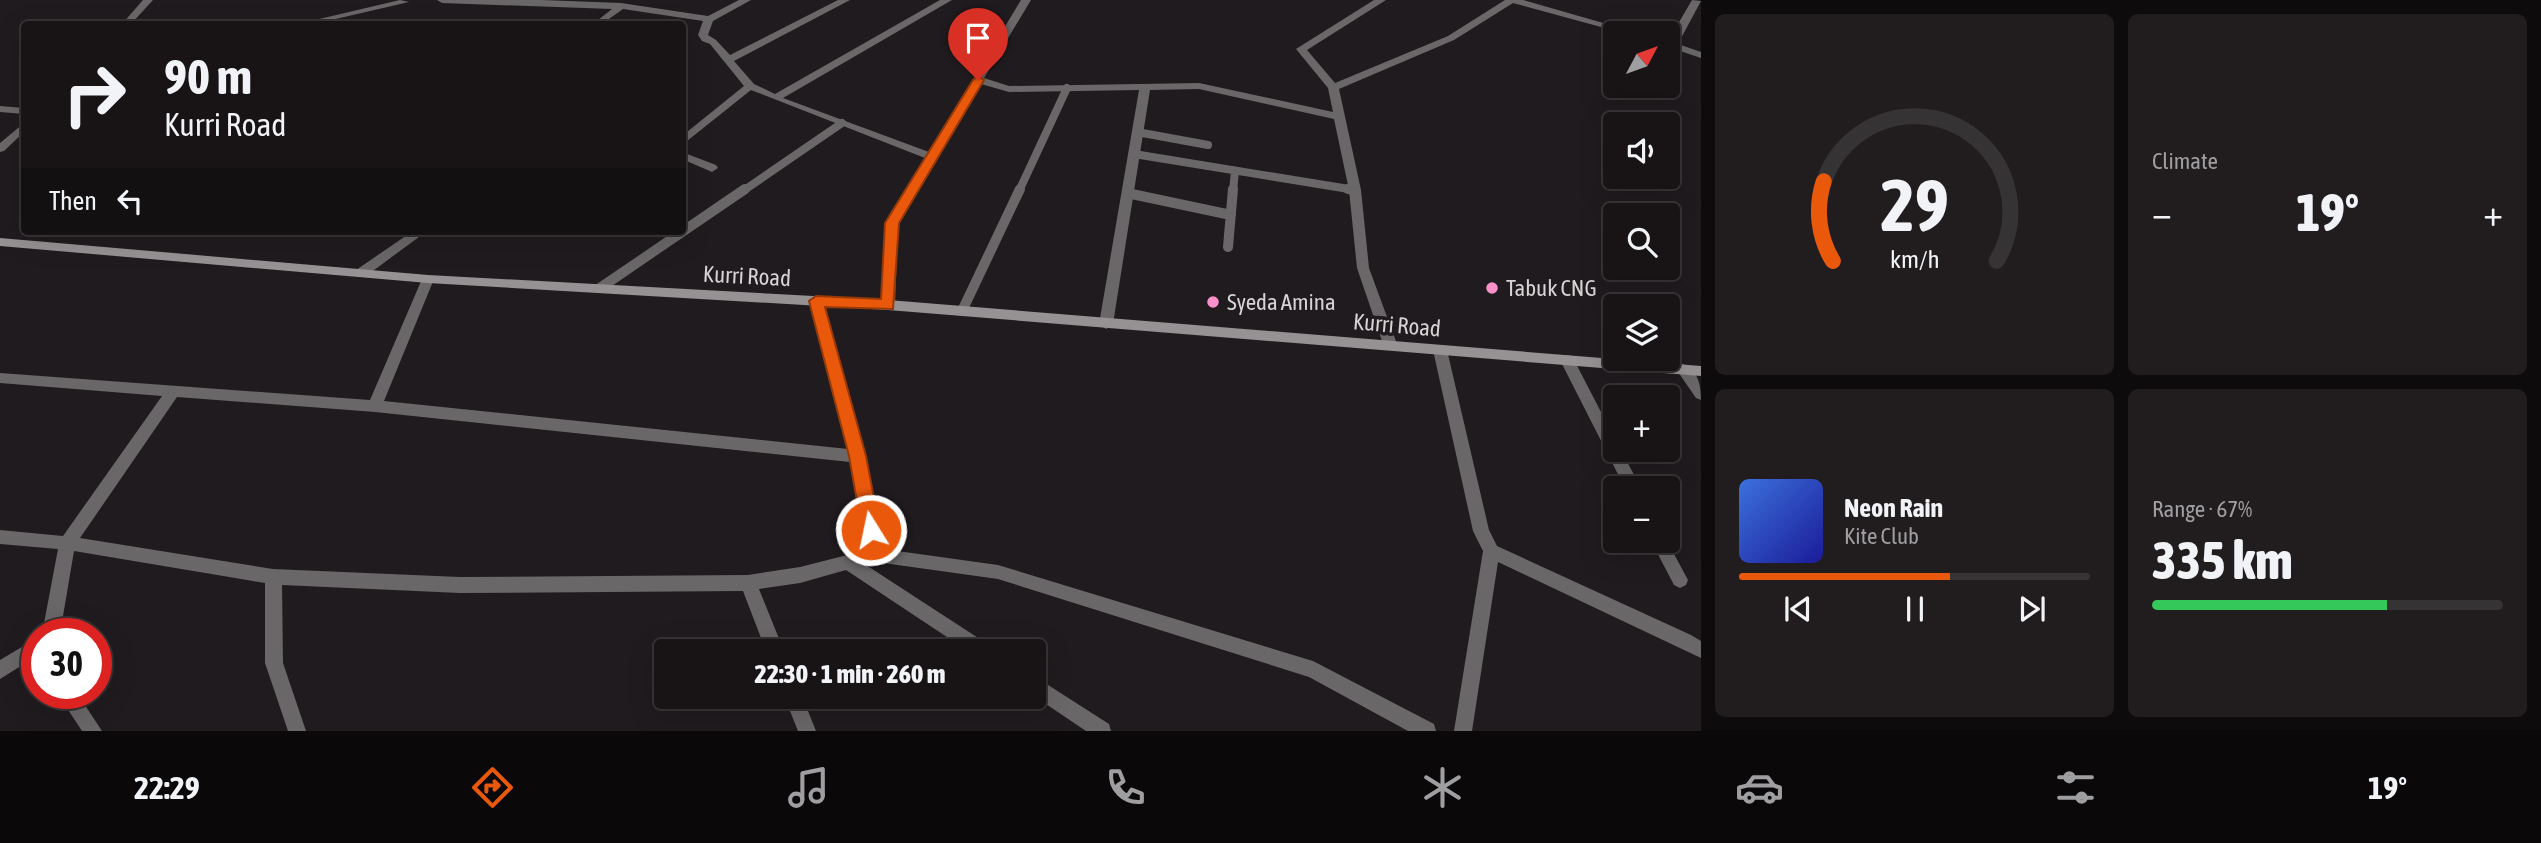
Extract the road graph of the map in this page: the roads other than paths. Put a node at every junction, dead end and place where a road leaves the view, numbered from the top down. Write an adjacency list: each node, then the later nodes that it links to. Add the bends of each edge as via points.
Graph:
1 (148, 0): 16 (street)
2 (442, 0): 12 (street)
3 (670, 0): 14 (street)
4 (746, 0): 15 (street)
5 (845, 0): 23 (street)
6 (947, 0): 29 (street)
7 (1026, 0): 24 (street)
8 (1381, 0): 28 (street, via 1301,49)
9 (1511, 0): 19 (street); 28 (street, via 1451,38)
10 (1697, 0): 20 (street)
11 (404, 1): 17 (street)
12 (535, 2): 13 (street)
13 (616, 4): 14 (street); 18 (street)
14 (657, 11): 15 (street)
15 (709, 19): 23 (street, via 703,35)
16 (129, 21)
17 (316, 21)
18 (600, 21)
19 (1603, 25)
20 (1680, 28)
21 (1680, 48): 22 (street)
22 (1701, 55)
23 (728, 60): 25 (street)
24 (978, 80): 27 (street, via 1009,89); 41 (street)
25 (750, 86): 29 (street); 36 (street)
26 (1145, 86): 27 (street); 32 (street, via 1199,86); 35 (street)
27 (1067, 88): 57 (lane)
28 (1333, 88): 32 (street)
29 (775, 98): 33 (street)
30 (0, 110): 31 (street)
31 (21, 111)
32 (1341, 117): 44 (street)
33 (842, 123): 41 (street); 47 (lane)
34 (21, 129): 38 (street)
35 (1138, 132): 37 (lane); 39 (street)
36 (686, 139)
37 (1208, 145)
38 (0, 149)
39 (1134, 154): 43 (lane); 45 (street)
40 (686, 157): 42 (street)
41 (932, 157): 56 (street, via 892,223)
42 (712, 168)
43 (1236, 171): 44 (lane); 46 (lane)
44 (1355, 190): 59 (street, via 1363,268)
45 (1127, 193): 46 (lane); 58 (street)
46 (1231, 215): 51 (lane)
47 (686, 229)
48 (415, 235): 52 (street)
49 (678, 235): 54 (lane)
50 (0, 242): 52 (main road, Kurri Road)
51 (1228, 247)
52 (361, 273): 53 (main road, Kurri Road)
53 (428, 279): 54 (main road, Kurri Road); 67 (street)
54 (600, 288): 55 (main road, Kurri Road)
55 (816, 301): 56 (main road, Kurri Road); 68 (street)
56 (888, 305): 57 (main road, Kurri Road)
57 (962, 312): 58 (main road, Kurri Road)
58 (1106, 324): 59 (main road, Kurri Road)
59 (1390, 344): 60 (main road, Kurri Road)
60 (1440, 350): 61 (main road, Kurri Road); 72 (street, via 1481,531)
61 (1567, 360): 62 (main road, Kurri Road); 69 (street)
62 (1684, 369): 63 (main road, Kurri Road); 66 (street)
63 (1701, 371)
64 (0, 378): 65 (street)
65 (174, 390): 67 (street); 71 (street)
66 (1701, 394)
67 (375, 406): 68 (street)
68 (857, 456): 74 (street)
69 (1627, 476)
70 (0, 537): 71 (street)
71 (67, 543): 76 (street); 79 (street)
72 (1491, 551): 82 (street); 93 (street)
73 (1666, 553): 77 (street)
74 (876, 555): 75 (street); 92 (street, via 998,572 1313,670)
75 (847, 562): 78 (street); 81 (street)
76 (273, 577): 78 (street, via 460,585); 89 (street, via 274,663)
77 (1680, 580)
78 (748, 583): 80 (street)
79 (54, 618)
80 (770, 639)
81 (966, 639)
82 (1701, 650)
83 (21, 656): 84 (street)
84 (0, 670)
85 (1046, 693): 91 (street)
86 (77, 709): 88 (street)
87 (798, 709): 90 (street)
88 (93, 731)
89 (297, 731)
90 (807, 731)
91 (1102, 731)
92 (1427, 731)
93 (1463, 731)

